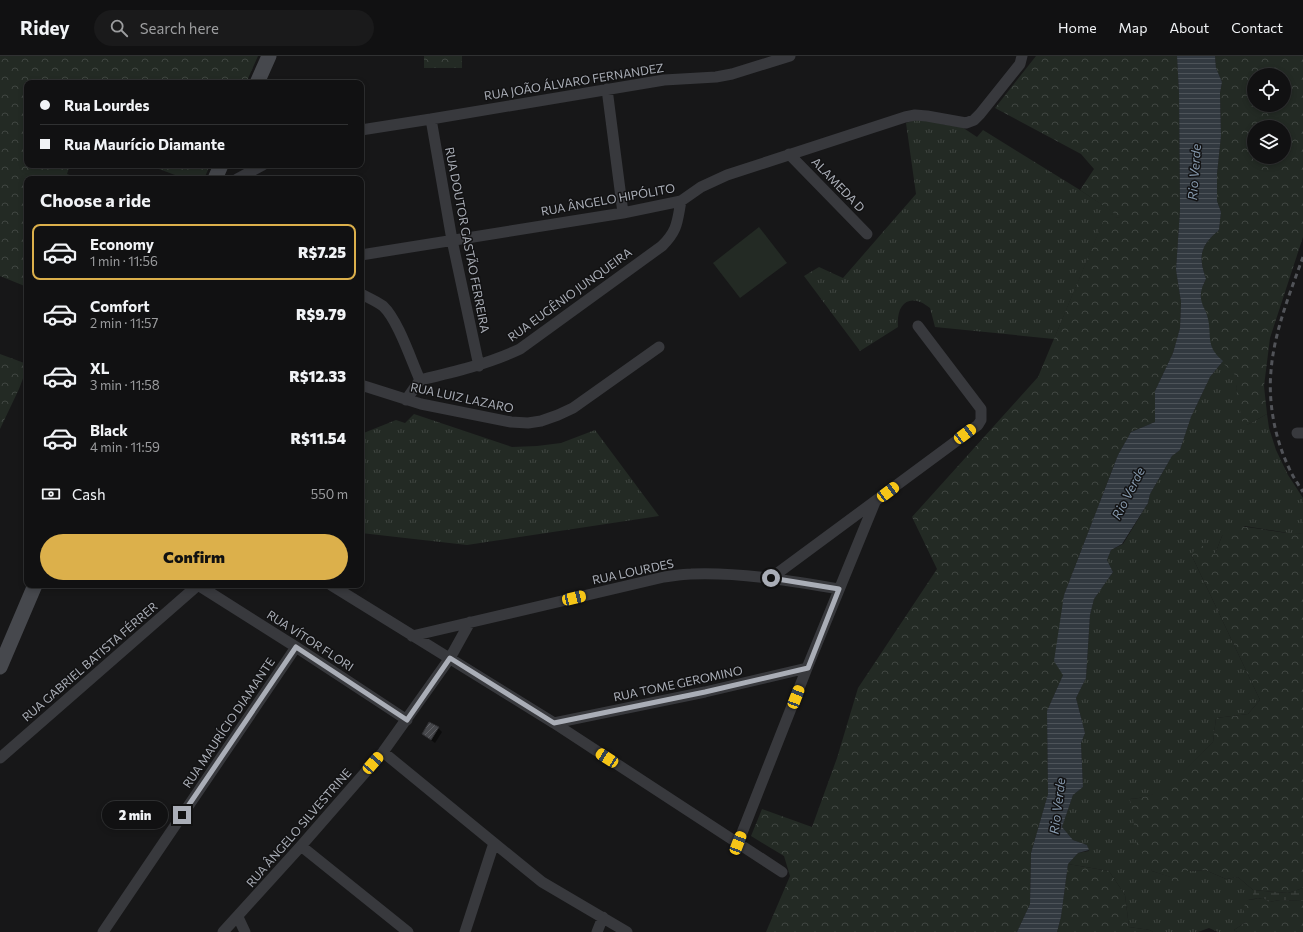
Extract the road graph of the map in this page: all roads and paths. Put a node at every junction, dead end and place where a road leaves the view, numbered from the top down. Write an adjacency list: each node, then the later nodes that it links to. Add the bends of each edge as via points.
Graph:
1 (269, 56): 4 (main road)
2 (790, 56): 5 (street, RUA JOÃO ÁLVARO FERNANDEZ, via 716,77 664,80)
3 (1022, 56): 8 (street, RUA ÂNGELO HIPÓLITO, via 1020,64 974,120 966,123 915,115)
4 (257, 80)
5 (607, 88): 6 (street, RUA JOÃO ÁLVARO FERNANDEZ); 12 (street)
6 (431, 119): 7 (street, RUA JOÃO ÁLVARO FERNANDEZ); 14 (street, RUA DOUTOR GASTÃO FERREIRA)
7 (364, 130)
8 (789, 154): 11 (street, RUA ÂNGELO HIPÓLITO, via 727,175 701,187); 13 (street, ALAMEDA D)
9 (257, 168): 10 (street)
10 (243, 176)
11 (681, 201): 12 (street, RUA ÂNGELO HIPÓLITO); 19 (street, RUA EUGÊNIO JUNQUEIRA, via 676,228 662,246 520,349)
12 (623, 213): 14 (street, RUA ÂNGELO HIPÓLITO)
13 (867, 234)
14 (452, 240): 15 (street, RUA ÂNGELO HIPÓLITO); 19 (street, RUA DOUTOR GASTÃO FERREIRA)
15 (364, 255)
16 (364, 295): 20 (street, via 383,306 393,318)
17 (918, 326): 23 (street, via 981,409 981,420 978,425)
18 (658, 347): 22 (street, RUA LUIZ LAZARO, via 573,408 541,421 511,422)
19 (479, 366): 20 (street, RUA EUGÊNIO JUNQUEIRA)
20 (420, 380): 22 (street)
21 (364, 386): 22 (street, RUA LUIZ LAZARO)
22 (406, 400)
23 (876, 501): 24 (street); 29 (street)
24 (771, 578): 29 (street, RUA LOURDES); 30 (street, RUA LOURDES, via 716,574 664,577)
25 (34, 588): 34 (main road)
26 (195, 588): 39 (street, RUA GABRIEL BATISTA FÉRRER)
27 (203, 588): 32 (street, RUA VÍTOR FLORI)
28 (336, 588): 31 (street)
29 (839, 589): 35 (street)
30 (470, 622): 31 (street, RUA LOURDES); 33 (street, RUA ÂNGELO SILVESTRINE)
31 (412, 636): 33 (street)
32 (296, 647): 36 (street, RUA VÍTOR FLORI); 46 (street, RUA MAURÍCIO DIAMANTE)
33 (450, 658): 36 (street, RUA ÂNGELO SILVESTRINE); 37 (street)
34 (0, 667)
35 (808, 668): 37 (street, RUA TOME GEROMINO); 40 (street)
36 (407, 720): 38 (street, RUA ÂNGELO SILVESTRINE)
37 (554, 723): 40 (street)
38 (383, 752): 41 (street); 42 (street, RUA ÂNGELO SILVESTRINE)
39 (0, 758)
40 (738, 843): 43 (street)
41 (494, 844): 45 (street, via 542,882); 50 (street)
42 (301, 846): 44 (street, RUA ÂNGELO SILVESTRINE); 49 (street)
43 (782, 872)
44 (238, 917): 47 (street, RUA ÂNGELO SILVESTRINE); 48 (street)
45 (603, 917): 51 (street); 52 (street)
46 (103, 932)
47 (223, 932)
48 (245, 932)
49 (408, 932)
50 (465, 932)
51 (597, 932)
52 (627, 932)

